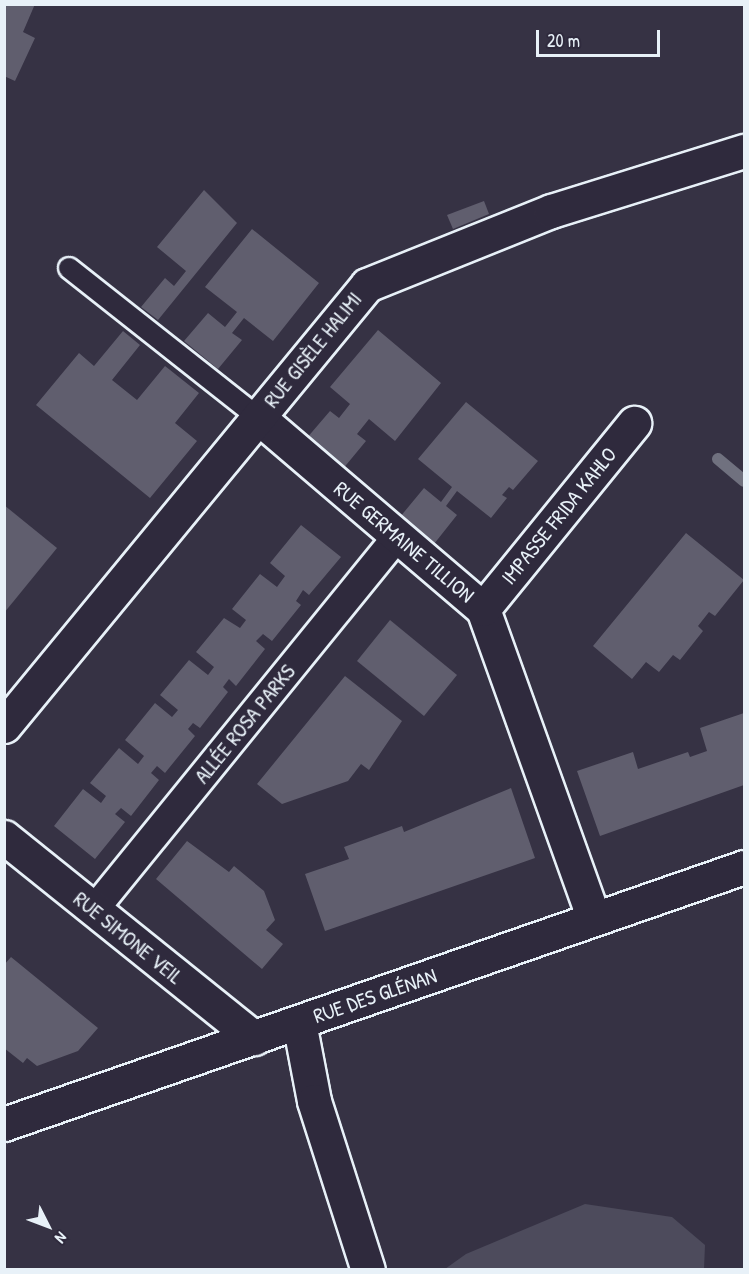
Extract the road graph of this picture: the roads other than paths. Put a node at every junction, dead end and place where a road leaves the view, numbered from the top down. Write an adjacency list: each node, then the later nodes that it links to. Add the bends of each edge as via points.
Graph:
1 (744, 151): 3 (street, RUE GISÈLE HALIMI, via 551,211 367,285)
2 (69, 268): 3 (lane, RUE GERMAINE TILLION)
3 (258, 417): 5 (street, RUE GERMAINE TILLION); 7 (street, RUE GISÈLE HALIMI)
4 (634, 423): 6 (street, IMPASSE FRIDA KAHLO)
5 (397, 537): 6 (street, RUE GERMAINE TILLION); 10 (street, ALLÉE ROSA PARKS)
6 (483, 609): 11 (street, RUE GERMAINE TILLION)
7 (4, 726)
8 (4, 837): 10 (street, RUE SIMONE VEIL)
9 (744, 867): 11 (street, RUE DES GLÉNAN)
10 (93, 911): 13 (street, RUE SIMONE VEIL)
11 (594, 919): 12 (street, RUE DES GLÉNAN)
12 (299, 1022): 13 (street, RUE DES GLÉNAN); 15 (street, via 314,1101)
13 (254, 1038): 14 (street, RUE DES GLÉNAN)
14 (4, 1124)
15 (368, 1269)

